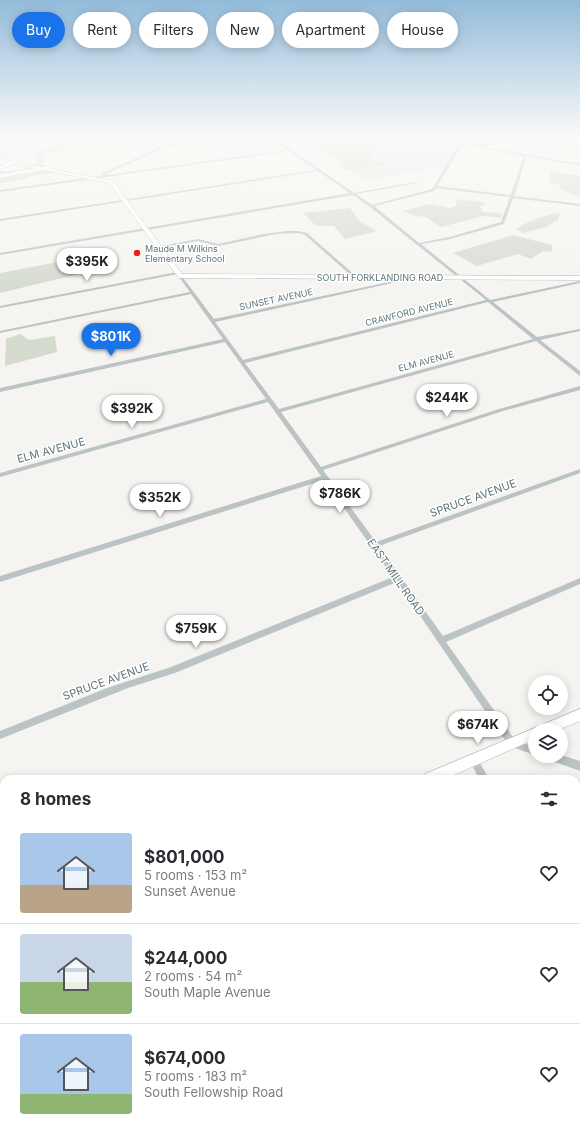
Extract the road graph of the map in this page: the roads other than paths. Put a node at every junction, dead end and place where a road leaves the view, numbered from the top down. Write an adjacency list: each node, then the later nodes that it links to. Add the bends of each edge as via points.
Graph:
1 (117, 190): 10 (street)
2 (190, 190): 10 (street)
3 (347, 190): 8 (street)
4 (377, 190): 8 (street)
5 (432, 190): 12 (street)
6 (457, 190): 9 (street)
7 (514, 190): 9 (street)
8 (353, 194): 12 (street); 14 (street)
9 (511, 197): 11 (street); 15 (street, via 503,223)
10 (124, 200): 13 (street); 14 (street)
11 (580, 205)
12 (371, 206): 15 (street)
13 (0, 220)
14 (145, 229): 16 (street); 17 (street)
15 (417, 244): 21 (street)
16 (158, 247): 18 (street); 19 (street, via 198,240 218,245 299,232 306,234)
17 (0, 254)
18 (178, 275): 19 (street, SOUTH FORKLANDING ROAD); 24 (street, EAST MILL ROAD); 26 (street, SOUTH FORKLANDING ROAD)
19 (355, 277): 20 (street, SOUTH FORKLANDING ROAD)
20 (413, 278): 21 (street, SOUTH FORKLANDING ROAD); 27 (street, SUNSET AVENUE)
21 (460, 278): 22 (street, SOUTH FORKLANDING ROAD); 25 (street)
22 (580, 278)
23 (580, 282): 25 (street, CRAWFORD AVENUE)
24 (192, 293): 27 (street, EAST MILL ROAD); 29 (street)
25 (489, 301): 30 (street); 32 (street, CRAWFORD AVENUE)
26 (0, 307)
27 (213, 321): 31 (street, EAST MILL ROAD)
28 (580, 330): 30 (street, ELM AVENUE)
29 (0, 332)
30 (537, 339): 33 (street); 37 (street, ELM AVENUE)
31 (226, 340): 32 (street, EAST MILL ROAD); 35 (street)
32 (242, 362): 36 (street, EAST MILL ROAD)
33 (580, 374)
34 (580, 388): 38 (street, via 502,410)
35 (0, 390)
36 (269, 400): 37 (street, EAST MILL ROAD); 40 (street, ELM AVENUE)
37 (277, 411): 38 (street, EAST MILL ROAD)
38 (320, 469): 41 (street, EAST MILL ROAD)
39 (580, 471): 42 (street, SPRUCE AVENUE)
40 (0, 474)
41 (325, 477): 42 (street, EAST MILL ROAD); 44 (street)
42 (374, 545): 43 (street, EAST MILL ROAD)
43 (398, 578): 46 (street, EAST MILL ROAD); 49 (street, SPRUCE AVENUE, via 172,670 97,696)
44 (0, 579)
45 (580, 581): 46 (street)
46 (442, 640): 51 (street, EAST MILL ROAD)
47 (580, 715): 48 (street)
48 (560, 723)
49 (0, 735)
50 (528, 736): 51 (street)
51 (512, 743): 52 (street); 53 (street)
52 (528, 749)
53 (474, 761): 56 (street); 57 (street)
54 (568, 762): 55 (street)
55 (580, 766)
56 (440, 775)
57 (482, 775)

